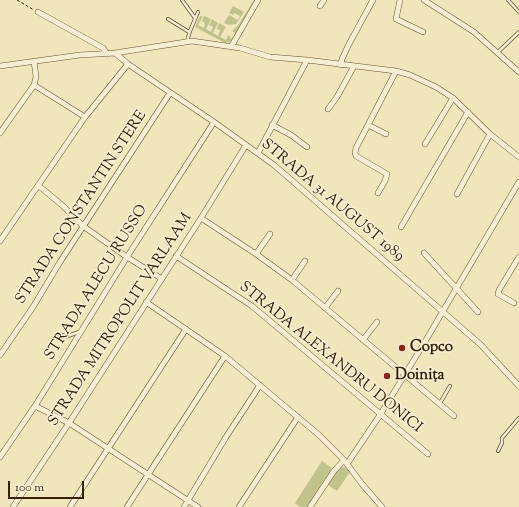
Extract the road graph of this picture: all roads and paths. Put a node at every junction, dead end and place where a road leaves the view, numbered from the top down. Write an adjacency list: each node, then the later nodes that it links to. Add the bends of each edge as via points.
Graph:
1 (17, 0): 10 (path)
2 (182, 0): 14 (lane)
3 (258, 0): 19 (street)
4 (324, 0): 9 (street)
5 (373, 0): 26 (street, via 349,44)
6 (400, 0): 16 (street, via 396,19)
7 (424, 0): 20 (street, via 474,32)
8 (508, 0): 12 (lane)
9 (320, 6)
10 (38, 12): 22 (street, via 103,48)
11 (198, 12): 14 (lane)
12 (519, 12)
13 (168, 18): 15 (lane)
14 (195, 18): 15 (lane)
15 (189, 32): 18 (lane)
16 (423, 32)
17 (519, 32): 20 (lane)
18 (188, 41): 19 (street); 21 (street)
19 (231, 47): 23 (street, via 270,57)
20 (497, 52): 30 (street)
21 (115, 53): 22 (street); 25 (street, STRADA 31 AUGUST 1989)
22 (107, 54): 24 (street)
23 (307, 60): 26 (street); 38 (street)
24 (34, 61): 27 (street); 31 (street)
25 (128, 64): 32 (street, STRADA 31 AUGUST 1989); 36 (street)
26 (341, 65): 28 (street)
27 (0, 66)
28 (354, 66): 29 (street); 34 (street)
29 (396, 71): 33 (street, via 436,87); 39 (street)
30 (519, 72)
31 (34, 85): 36 (street); 40 (street)
32 (170, 93): 37 (street, STRADA 31 AUGUST 1989); 53 (street, STRADA CONSTANTIN STERE)
33 (453, 98): 35 (street); 43 (street)
34 (328, 109)
35 (468, 112): 42 (street); 54 (street)
36 (85, 117): 49 (street)
37 (214, 122): 44 (street, STRADA 31 AUGUST 1989); 60 (street, STRADA ALECU RUSSO)
38 (272, 125): 45 (street); 46 (street)
39 (368, 125): 41 (street); 50 (street, via 355,153 387,174 386,182)
40 (0, 133)
41 (386, 134)
42 (490, 134): 47 (street); 51 (street)
43 (425, 144)
44 (246, 145): 46 (street, STRADA 31 AUGUST 1989); 52 (street, STRADA MITROPOLIT VARLAAM)
45 (307, 147)
46 (258, 153): 70 (street, STRADA 31 AUGUST 1989)
47 (519, 157)
48 (519, 182): 65 (street)
49 (38, 186): 53 (street); 56 (street)
50 (378, 193)
51 (457, 194)
52 (201, 218): 58 (street); 59 (street, STRADA MITROPOLIT VARLAAM)
53 (83, 226): 60 (street); 77 (street, STRADA CONSTANTIN STERE)
54 (402, 228)
55 (270, 234): 58 (street)
56 (0, 241)
57 (424, 253): 65 (street)
58 (256, 254): 64 (street)
59 (176, 256): 63 (street, STRADA MITROPOLIT VARLAAM); 85 (street, STRADA ALEXANDRU DONICI, via 252,306)
60 (127, 257): 63 (street); 74 (street, STRADA ALECU RUSSO)
61 (519, 257): 68 (street, via 498,294)
62 (305, 261): 64 (street)
63 (162, 279): 67 (street, STRADA MITROPOLIT VARLAAM)
64 (292, 280): 69 (street)
65 (457, 288): 70 (street); 71 (street)
66 (338, 290): 69 (street)
67 (146, 302): 73 (street); 89 (street, STRADA MITROPOLIT VARLAAM)
68 (514, 303)
69 (325, 308): 76 (street)
70 (443, 312): 79 (street); 82 (street, STRADA 31 AUGUST 1989, via 480,344)
71 (478, 312)
72 (377, 322): 76 (street)
73 (186, 329): 78 (street); 90 (street)
74 (82, 331): 75 (lane, via 65,337); 84 (street, STRADA ALECU RUSSO)
75 (63, 335)
76 (363, 340): 79 (street)
77 (0, 355)
78 (225, 356): 80 (street); 95 (street)
79 (404, 374): 83 (street); 85 (street)
80 (260, 385): 87 (street); 96 (street)
81 (450, 386): 83 (lane)
82 (519, 386)
83 (439, 403): 86 (street)
84 (35, 406): 89 (street); 93 (street, STRADA ALECU RUSSO)
85 (380, 415): 92 (street, STRADA ALEXANDRU DONICI); 94 (street)
86 (454, 416)
87 (298, 417): 94 (street); 102 (street)
88 (519, 418): 91 (lane, via 502,438)
89 (69, 423): 90 (street); 97 (street, STRADA MITROPOLIT VARLAAM)
90 (109, 449): 95 (street); 98 (street)
91 (498, 451)
92 (428, 454)
93 (0, 457)
94 (345, 462): 103 (street, via 334,471); 104 (street)
95 (148, 475): 96 (street); 99 (street)
96 (188, 500): 100 (street); 101 (street)
97 (13, 507)
98 (70, 507)
99 (127, 507)
100 (184, 507)
101 (198, 507)
102 (239, 507)
103 (310, 507)
104 (382, 507)

